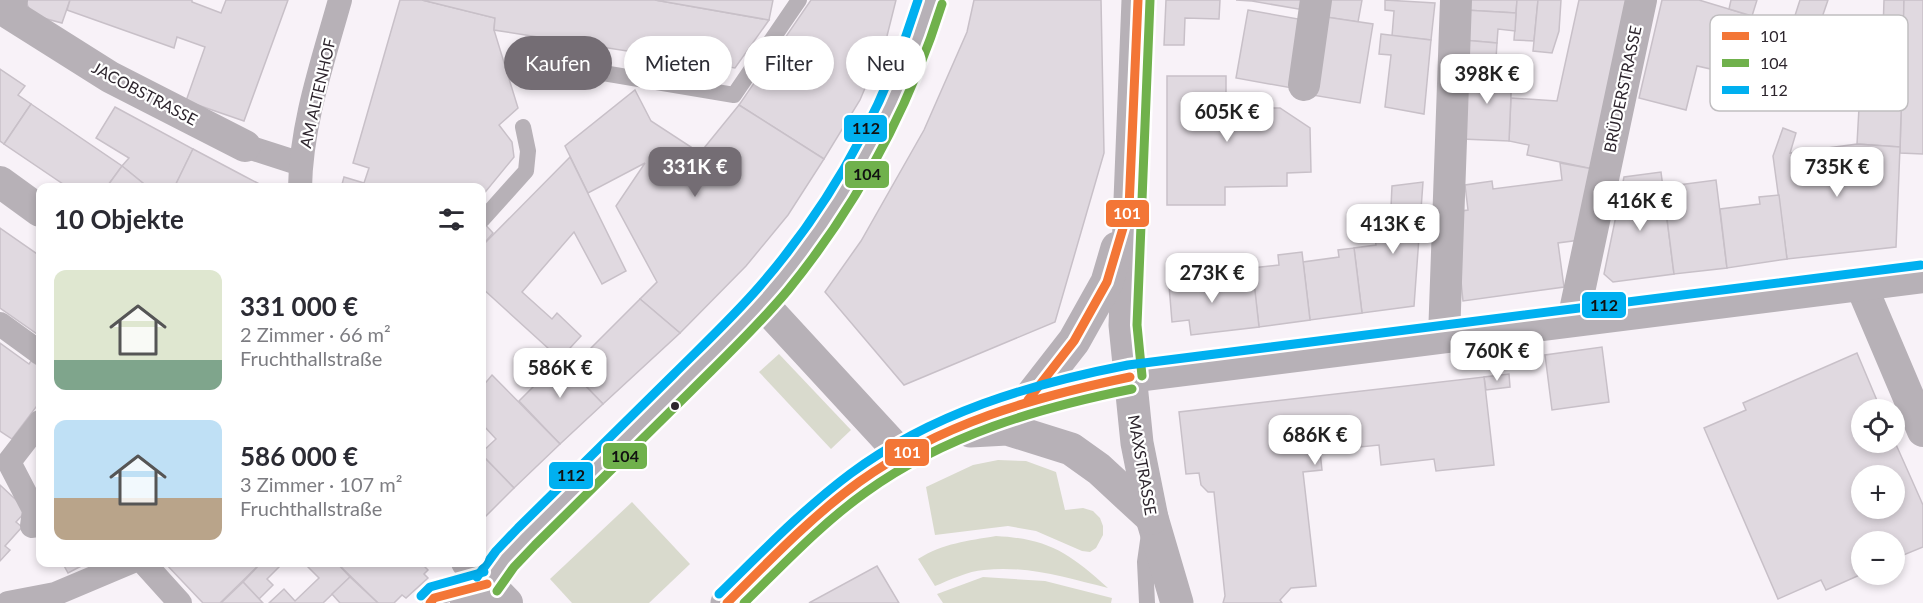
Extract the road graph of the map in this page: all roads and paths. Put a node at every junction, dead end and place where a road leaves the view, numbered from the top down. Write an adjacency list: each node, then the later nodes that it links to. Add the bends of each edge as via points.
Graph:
1 (12, 0): 12 (street, JACOBSTRASSE, via 10,14 30,27 110,77)
2 (340, 0): 13 (street, AM ALTENHOF, via 309,118)
3 (799, 0): 9 (lane, via 734,94)
4 (931, 0): 20 (street, via 883,125 817,232)
5 (1138, 0): 16 (main road, MAXSTRASSE)
6 (1316, 0): 10 (street)
7 (1456, 0): 23 (street)
8 (1641, 0): 21 (street, BRÜDERSTRASSE)
9 (612, 74)
10 (1304, 85)
11 (523, 127): 17 (lane, via 528,151 526,171)
12 (245, 146): 13 (street, JACOBSTRASSE)
13 (301, 176)
14 (0, 182): 15 (street)
15 (36, 208)
16 (1129, 208): 25 (main road, MAXSTRASSE, via 1125,326); 26 (main road, via 1107,282 1074,341)
17 (486, 216)
18 (1923, 277): 19 (street)
19 (1861, 285): 21 (street); 28 (street)
20 (761, 302): 30 (street); 35 (street, via 546,516)
21 (1574, 320): 23 (street)
22 (0, 324): 24 (street)
23 (1444, 336): 25 (street)
24 (36, 350)
25 (1130, 376): 26 (main road); 31 (main road, MAXSTRASSE, via 1137,443)
26 (1028, 400): 29 (main road)
27 (36, 427): 32 (street, via 9,462 34,510)
28 (1923, 431)
29 (944, 433): 30 (main road); 31 (main road, via 1007,429 1071,449)
30 (902, 455): 39 (main road, via 825,509)
31 (1152, 518): 40 (lane, via 1145,562); 41 (main road, MAXSTRASSE)
32 (32, 526)
33 (119, 567): 36 (street, via 55,594)
34 (148, 567): 37 (street)
35 (482, 588): 38 (lane, via 435,598)
36 (8, 603)
37 (180, 603)
38 (430, 603)
39 (727, 603)
40 (1147, 603)
41 (1177, 603)

